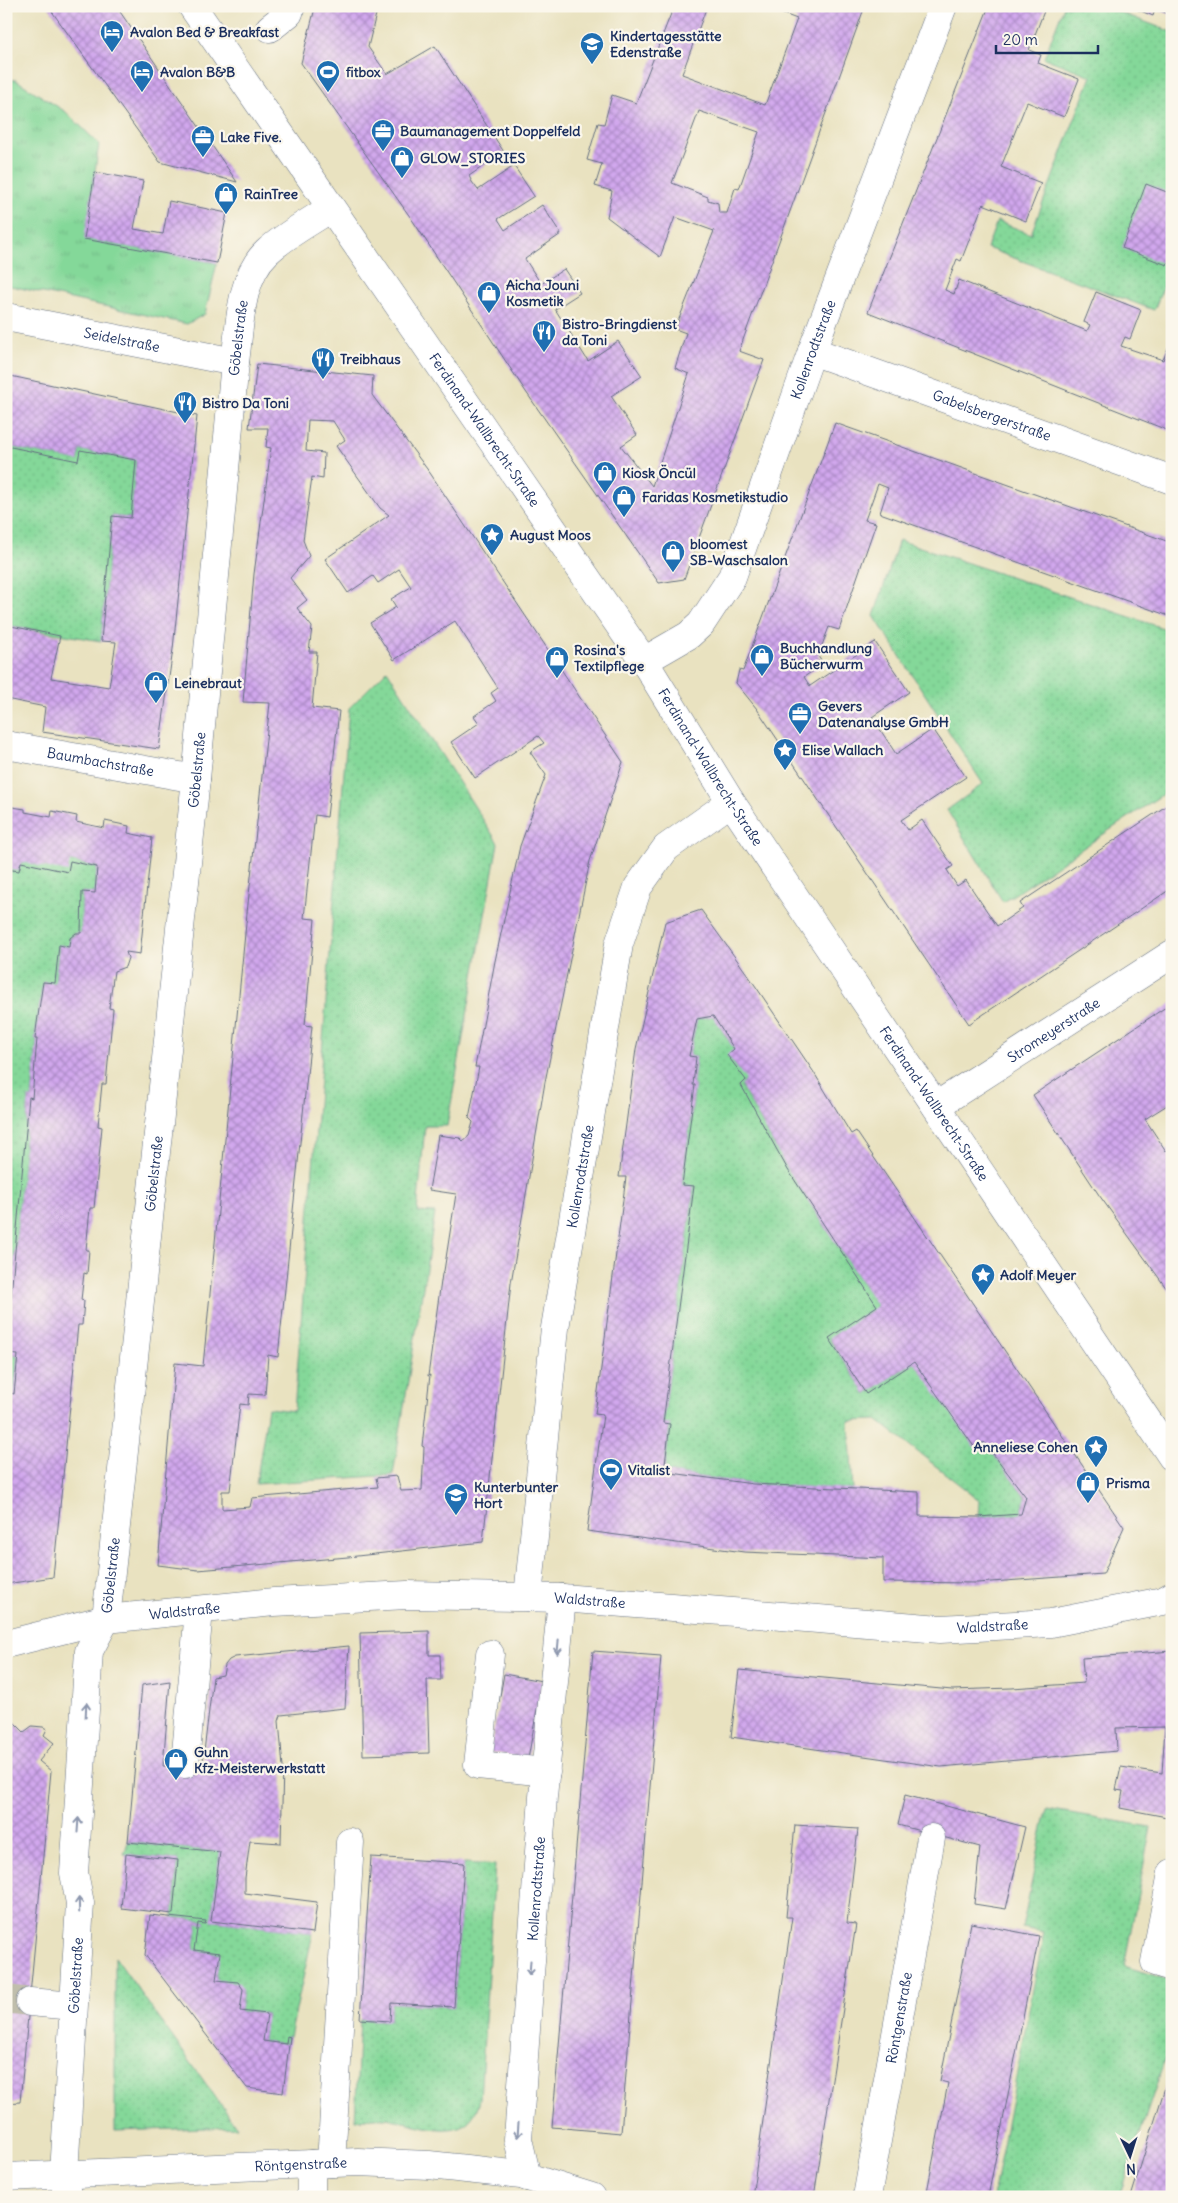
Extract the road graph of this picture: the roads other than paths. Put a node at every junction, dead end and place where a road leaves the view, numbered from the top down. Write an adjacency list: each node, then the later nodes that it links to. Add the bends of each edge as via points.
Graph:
1 (192, 6): 5 (street, Ferdinand-Wallbrecht-Straße)
2 (291, 6): 4 (street, via 289,13)
3 (943, 6): 7 (street, Kollenrodtstraße)
4 (270, 28)
5 (331, 208): 8 (street, Göbelstraße, via 266,253 250,276); 10 (street, Ferdinand-Wallbrecht-Straße)
6 (6, 317): 8 (street, Seidelstraße)
7 (812, 351): 9 (street, Gabelsbergerstraße); 10 (street, Kollenrodtstraße, via 732,577 701,624 689,635)
8 (235, 362): 12 (street, Göbelstraße)
9 (1172, 480)
10 (644, 661): 13 (street, Ferdinand-Wallbrecht-Straße)
11 (6, 745): 12 (street, Baumbachstraße)
12 (196, 779): 21 (street, Göbelstraße)
13 (731, 802): 15 (street, Ferdinand-Wallbrecht-Straße); 18 (street, Kollenrodtstraße, via 666,848 638,887 619,944 555,1328)
14 (1172, 954): 15 (street, Stromeyerstraße)
15 (936, 1106): 16 (street, Ferdinand-Wallbrecht-Straße)
16 (1172, 1457)
17 (1172, 1596): 19 (street, Waldstraße, via 1163,1601 1051,1623 940,1628)
18 (528, 1597): 19 (street, Waldstraße); 20 (street, Waldstraße, via 407,1595 274,1602)
19 (562, 1598): 25 (street, Kollenrodtstraße, one-way to 25)
20 (199, 1610): 21 (street, Waldstraße); 24 (street)
21 (106, 1619): 22 (street, Waldstraße); 31 (street, Göbelstraße, one-way to 21, via 80,1902 74,1873 89,1651)
22 (6, 1644)
23 (490, 1654): 25 (street, via 478,1765)
24 (185, 1764)
25 (546, 1772): 34 (street, Kollenrodtstraße, one-way to 34, via 518,2139)
26 (931, 1838): 38 (street, Röntgenstraße)
27 (350, 1842): 32 (street)
28 (1172, 1873): 29 (street, via 1155,1962)
29 (1172, 1968)
30 (30, 2002): 31 (street)
31 (73, 2006): 35 (street, Göbelstraße)
32 (321, 2163): 34 (street, Röntgenstraße, via 429,2165); 35 (street, Röntgenstraße); 36 (street)
33 (6, 2177): 35 (street, Röntgenstraße)
34 (528, 2177): 37 (street, Röntgenstraße)
35 (65, 2186)
36 (311, 2197)
37 (592, 2197)
38 (867, 2197)

